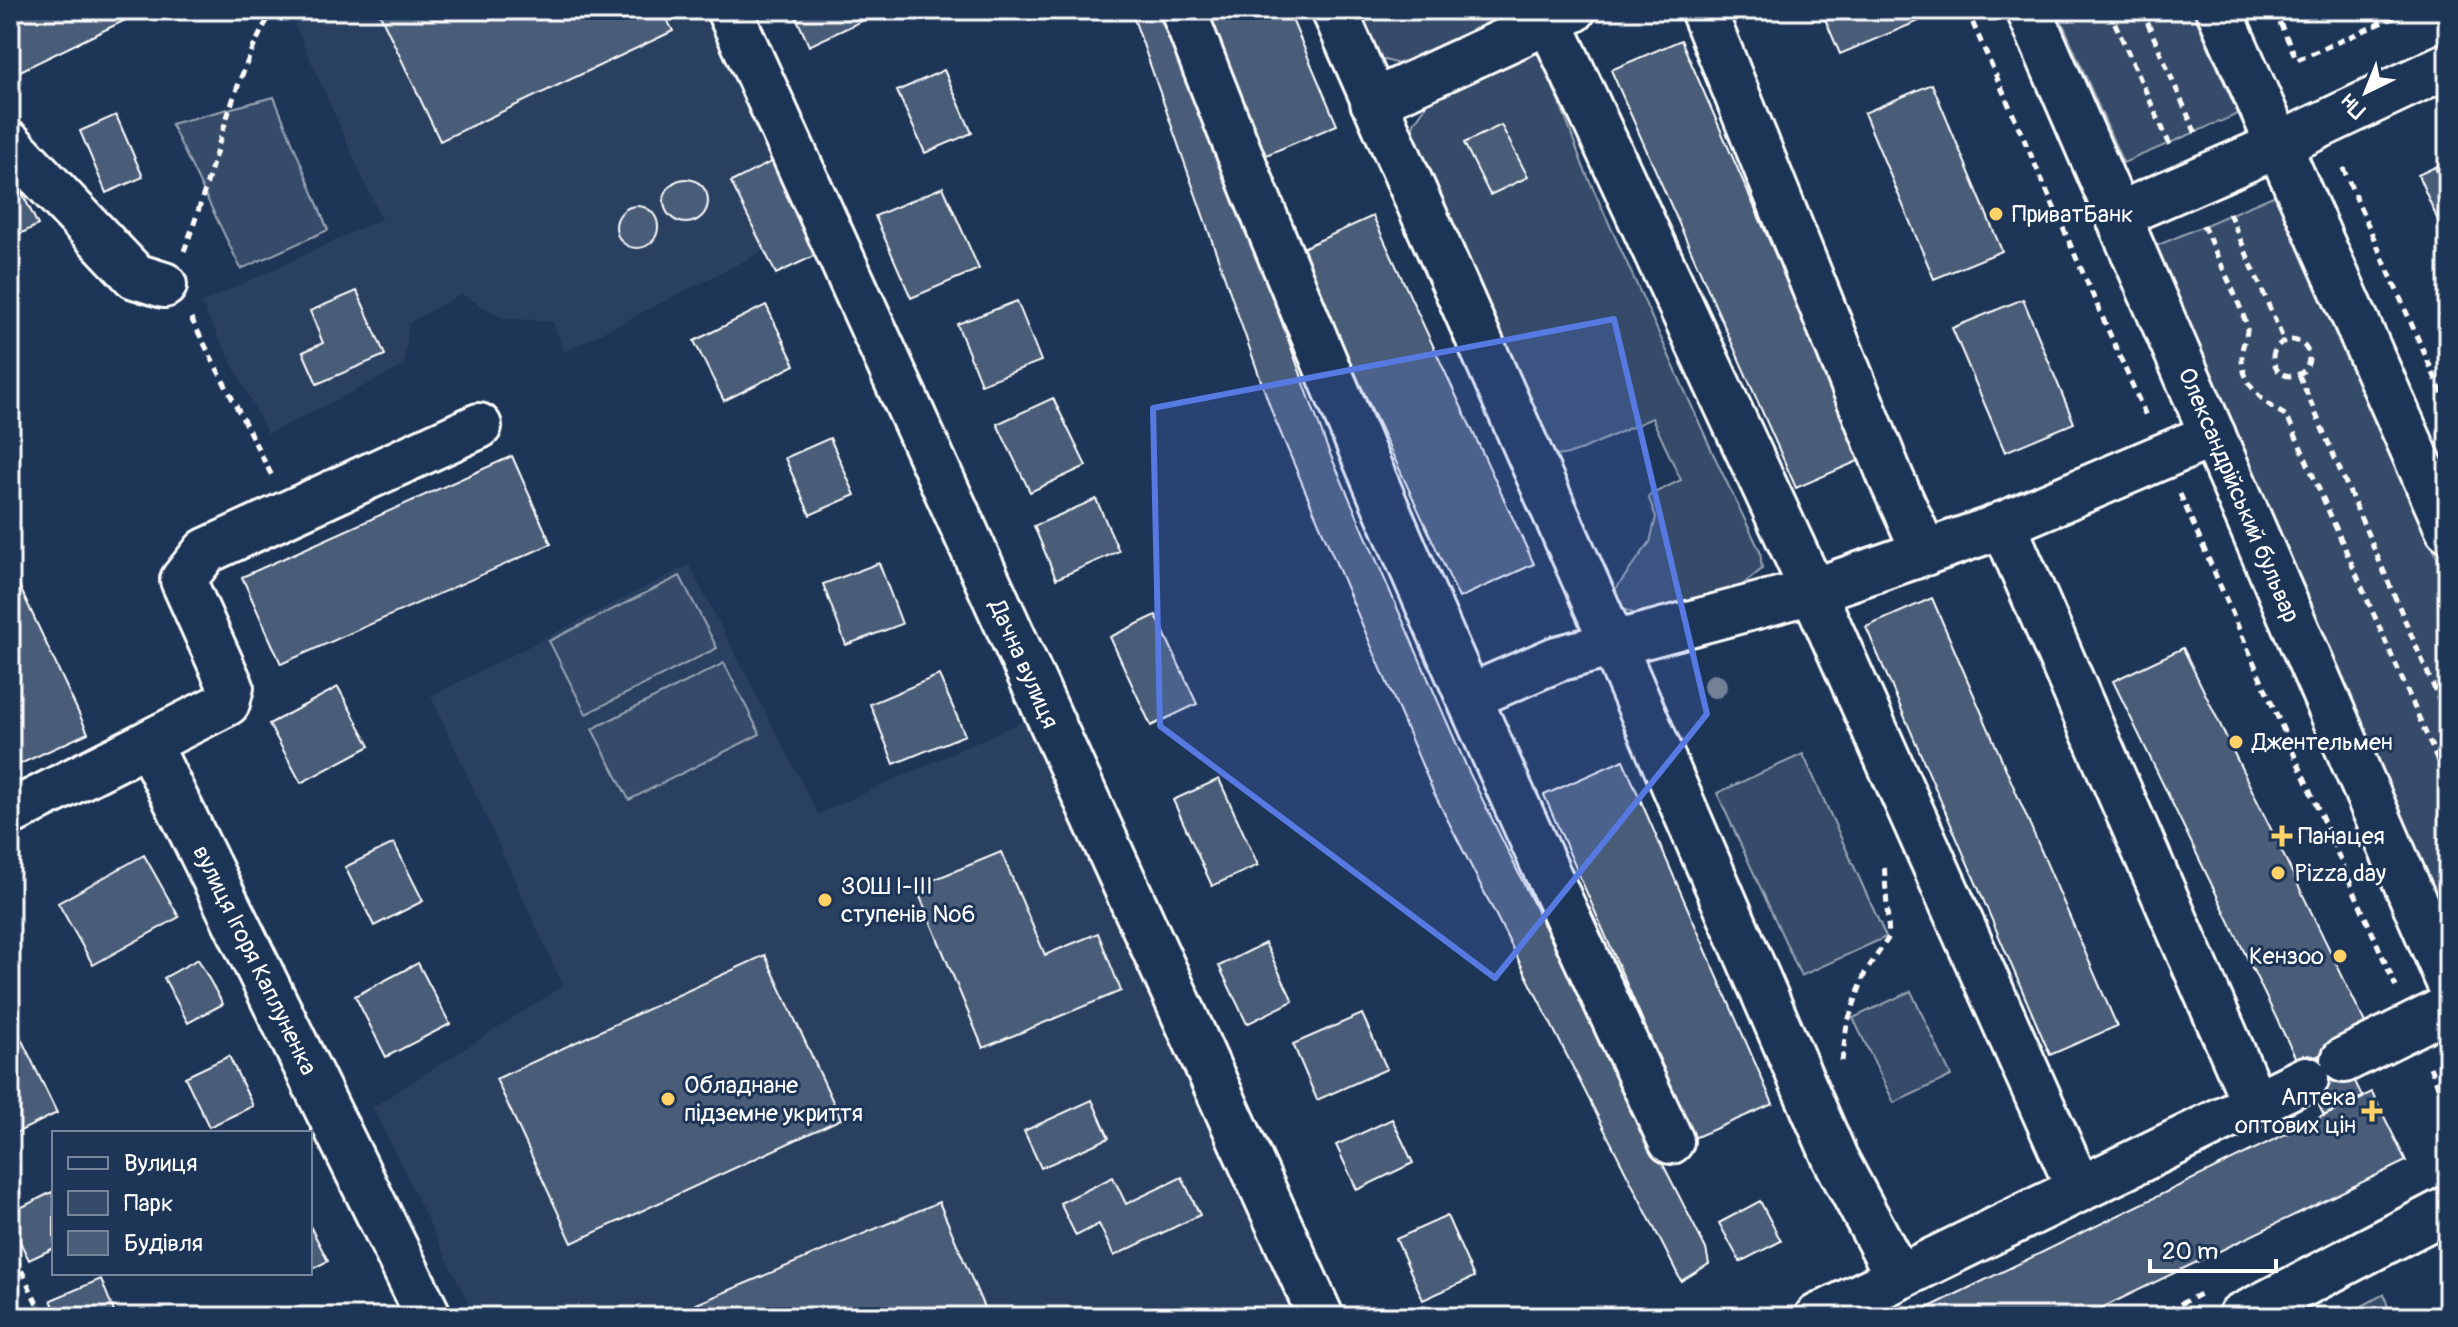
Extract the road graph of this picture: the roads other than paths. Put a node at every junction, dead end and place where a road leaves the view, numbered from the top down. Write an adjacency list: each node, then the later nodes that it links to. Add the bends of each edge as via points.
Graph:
1 (729, 10): 34 (street, Дачна вулиця)
2 (1183, 10): 21 (street, via 1257,201)
3 (1334, 10): 9 (street)
4 (1703, 10): 18 (street)
5 (2029, 10): 12 (street, Олександрійський бульвар)
6 (2219, 10): 11 (street)
7 (1555, 13): 9 (street); 19 (street)
8 (2448, 65): 11 (street)
9 (1373, 102): 20 (street)
10 (10, 144): 13 (street, via 135,276)
11 (2279, 145): 12 (street); 17 (street)
12 (2118, 215): 15 (street, Олександрійський бульвар)
13 (164, 285)
14 (479, 426): 22 (street, via 206,551 183,580 231,687 227,703)
15 (2213, 435): 16 (street); 24 (street, Олександрійський бульвар)
16 (2003, 524): 18 (street); 28 (street)
17 (2448, 529)
18 (1925, 553): 19 (street)
19 (1813, 591): 20 (street); 30 (street)
20 (1614, 646): 21 (street, via 1557,659); 32 (street, via 1835,1158)
21 (1469, 697): 29 (street)
22 (148, 743): 23 (street); 33 (street, вулиця Ігоря Каплуненка)
23 (10, 813)
24 (2448, 980)
25 (2430, 1017): 26 (street)
26 (2344, 1060)
27 (2306, 1079): 28 (street)
28 (2255, 1104): 30 (street)
29 (1671, 1141)
30 (2079, 1189): 32 (street)
31 (2448, 1209): 36 (street)
32 (1898, 1276): 35 (street)
33 (429, 1317)
34 (1321, 1317)
35 (1817, 1317)
36 (2240, 1317)

